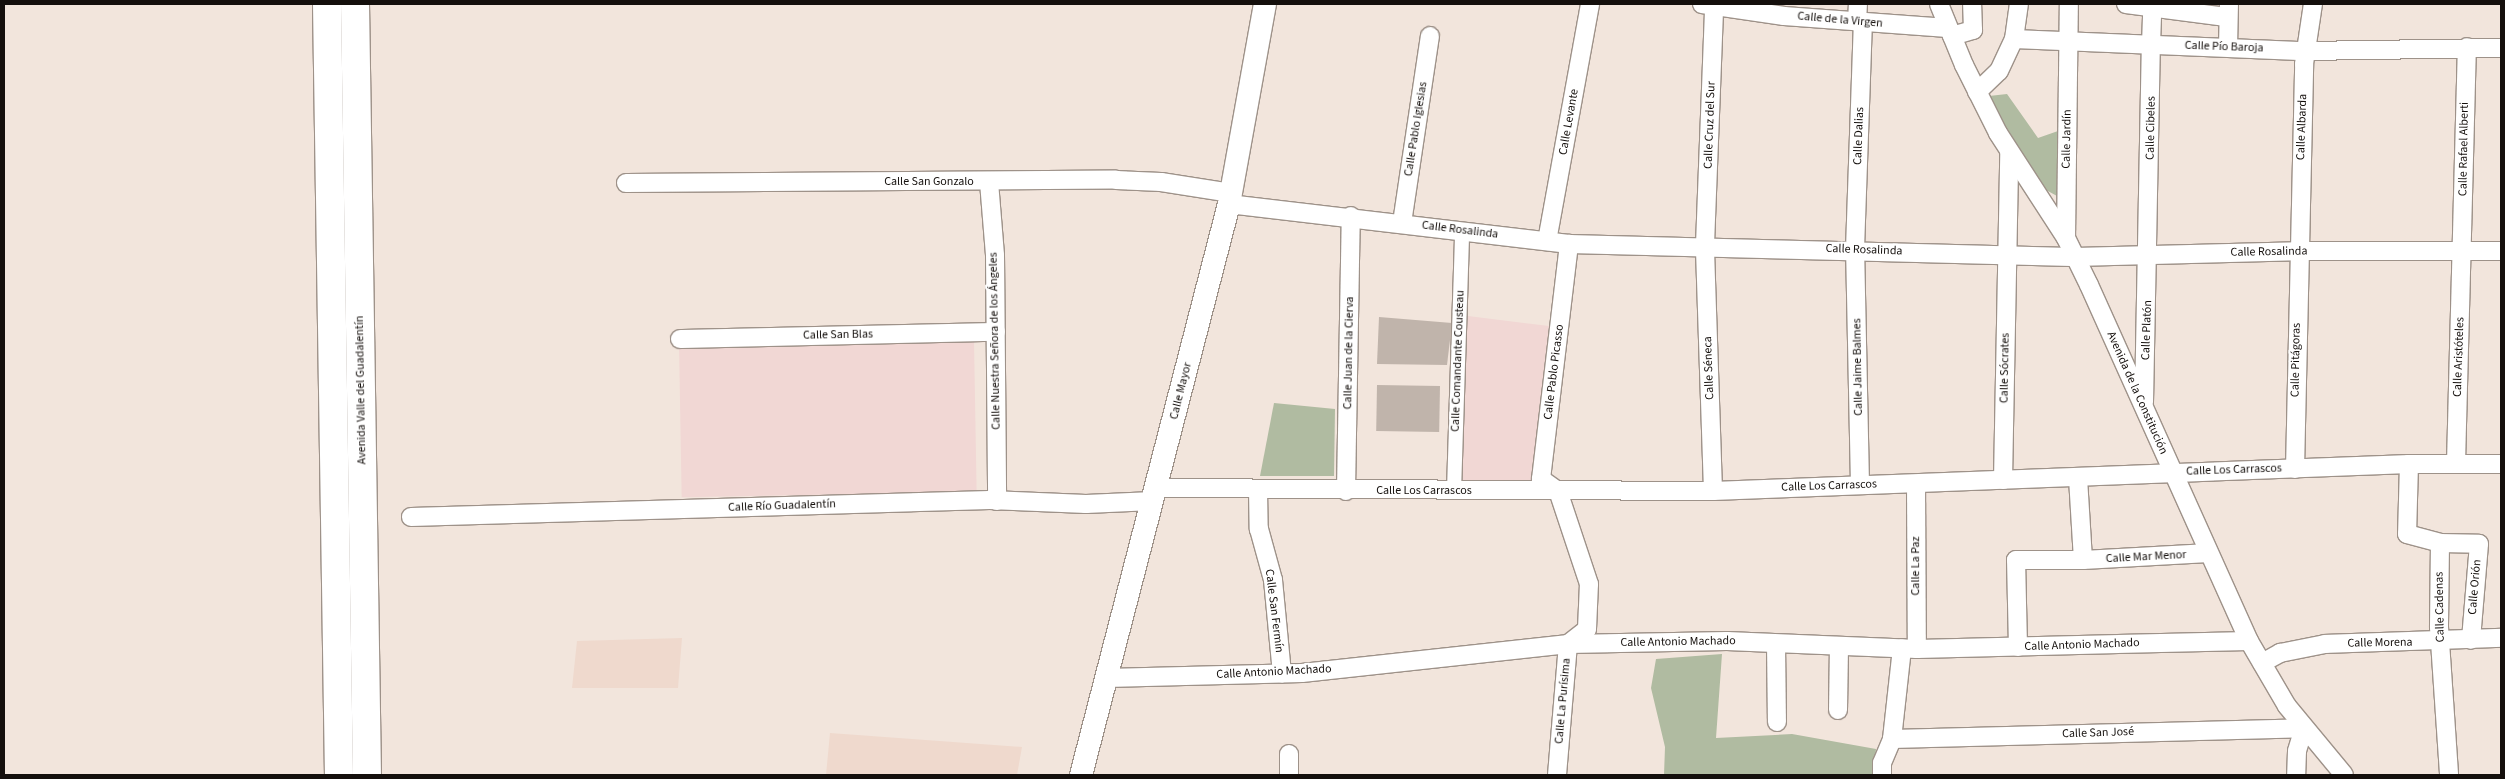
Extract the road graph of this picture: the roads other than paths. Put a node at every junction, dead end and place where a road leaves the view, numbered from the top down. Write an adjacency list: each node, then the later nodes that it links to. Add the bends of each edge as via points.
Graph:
1 (327, 4): 85 (main road)
2 (355, 4): 86 (main road, Avenida Valle del Guadalentín)
3 (1265, 4): 30 (street, Calle Mayor)
4 (1590, 4): 35 (street, Calle Levante)
5 (1858, 4): 16 (street, Calle Dalias)
6 (1939, 4): 17 (street, Avenida de la Constitución)
7 (1972, 4): 17 (street, via 1973,30)
8 (2019, 4): 19 (street)
9 (2068, 4): 20 (street, Calle Jardín)
10 (2126, 4): 13 (street)
11 (2313, 4): 25 (street, Calle Albarda)
12 (1708, 5): 14 (street, Calle de la Virgen); 37 (street, Calle Cruz del Sur)
13 (2155, 7): 15 (street); 21 (street, Calle Cibeles)
14 (1784, 10): 16 (street, Calle de la Virgen)
15 (2228, 10): 22 (street)
16 (1860, 22): 17 (street, Calle de la Virgen); 38 (street, Calle Dalias)
17 (1950, 32): 26 (street, Avenida de la Constitución)
18 (1430, 36): 32 (street, Calle Pablo Iglesias)
19 (2014, 39): 20 (street, Calle Pío Baroja); 26 (street, via 1999,72)
20 (2068, 39): 21 (street, Calle Pío Baroja); 34 (street, Calle Jardín)
21 (2151, 45): 22 (street, Calle Pío Baroja); 42 (street, Calle Cibeles)
22 (2228, 47): 25 (street, Calle Pío Baroja)
23 (2467, 47): 24 (street, Calle Pío Baroja); 25 (street, Calle Pío Baroja); 39 (street, Calle Rafael Alberti)
24 (2501, 48)
25 (2306, 51): 40 (street, Calle Albarda)
26 (1977, 92): 27 (street, Avenida de la Constitución)
27 (2009, 153): 34 (street, Avenida de la Constitución); 43 (street, Calle Sócrates)
28 (989, 182): 29 (street, Calle San Gonzalo); 30 (street, Calle San Gonzalo, via 1161,182); 45 (street, Calle Nuestra Señora de los Ángeles)
29 (626, 183)
30 (1230, 198): 31 (street, Calle Rosalinda); 62 (street, Calle Mayor)
31 (1351, 216): 32 (street, Calle Rosalinda); 59 (street, Calle Juan de la Cierva)
32 (1402, 223): 33 (street, Calle Rosalinda)
33 (1462, 230): 35 (street, Calle Rosalinda); 60 (street, Calle Comandante Cousteau)
34 (2066, 238): 44 (street, Avenida de la Constitución)
35 (1547, 241): 36 (street, Calle Rosalinda)
36 (1569, 244): 37 (street, Calle Rosalinda); 58 (street, Calle Pablo Picasso, via 1541,479)
37 (1705, 245): 38 (street, Calle Rosalinda); 61 (street, Calle Séneca)
38 (1855, 250): 43 (street, Calle Rosalinda); 56 (street, Calle Jaime Balmes)
39 (2462, 250): 40 (street, Calle Rosalinda); 41 (street, Calle Rosalinda); 48 (street, Calle Aristóteles)
40 (2298, 251): 42 (street, Calle Rosalinda); 51 (street, Calle Pitágoras)
41 (2501, 251)
42 (2149, 253): 44 (street, Calle Rosalinda); 47 (street, Calle Platón)
43 (2006, 255): 44 (street, Calle Rosalinda); 54 (street, Calle Sócrates)
44 (2075, 257): 47 (street, Avenida de la Constitución)
45 (996, 332): 46 (street, Calle San Blas); 63 (street, Calle Nuestra Señora de los Ángeles)
46 (680, 338)
47 (2144, 408): 52 (street, Avenida de la Constitución)
48 (2456, 463): 49 (street, Calle Los Carrascos); 50 (street, Calle Los Carrascos)
49 (2409, 464): 51 (street, Calle Los Carrascos); 65 (street, via 2407,534)
50 (2501, 464)
51 (2295, 469): 52 (street, Calle Los Carrascos)
52 (2172, 472): 53 (street, Calle Los Carrascos); 66 (street, Avenida de la Constitución)
53 (2078, 478): 54 (street, Calle Los Carrascos); 67 (street)
54 (2003, 480): 55 (street, Calle Los Carrascos)
55 (1916, 484): 56 (street, Calle Los Carrascos); 76 (street, Calle La Paz)
56 (1860, 485): 61 (street, Calle Los Carrascos)
57 (1258, 490): 59 (street, Calle Los Carrascos); 62 (street, Calle Los Carrascos); 78 (street, Calle San Fermín, via 1259,529 1273,580)
58 (1558, 490): 60 (street, Calle Los Carrascos); 61 (street, Calle Los Carrascos); 72 (street, Calle La Purísima, via 1590,584 1587,629)
59 (1346, 491): 60 (street, Calle Los Carrascos)
60 (1454, 491)
61 (1713, 491)
62 (1155, 495): 63 (street, Calle Río Guadalentín, via 1086,504); 79 (street, Calle Mayor)
63 (997, 501): 64 (street, Calle Río Guadalentín)
64 (411, 517)
65 (2440, 543): 70 (street, Calle Orión, via 2479,544); 71 (street, Calle Cadenas)
66 (2208, 553): 67 (street, Calle Mar Menor); 69 (street, Avenida de la Constitución)
67 (2083, 560): 75 (street, Calle Mar Menor, via 2016,560)
68 (2501, 638): 70 (street, Calle Morena)
69 (2250, 640): 75 (street, Calle Antonio Machado); 77 (street, Avenida de la Constitución)
70 (2470, 640): 71 (street, Calle Morena)
71 (2441, 641): 77 (street, Calle Morena, via 2325,644 2280,653); 93 (street, Calle Cadenas)
72 (1568, 644): 73 (street, Calle Antonio Machado, via 1727,640); 78 (street, Calle Antonio Machado); 89 (street, Calle La Purísima)
73 (1776, 644): 74 (street, Calle Antonio Machado); 81 (street)
74 (1839, 646): 76 (street, Calle Antonio Machado); 80 (street)
75 (2018, 647): 76 (street, Calle Antonio Machado)
76 (1909, 649): 83 (street, Calle La Paz)
77 (2262, 663): 82 (street, Avenida de la Constitución)
78 (1282, 674): 79 (street, Calle Antonio Machado)
79 (1107, 678): 87 (street, Calle Mayor)
80 (1838, 710)
81 (1777, 722)
82 (2304, 728): 83 (street, Calle San José); 91 (street, via 2297,751); 92 (street, Avenida de la Constitución)
83 (1892, 739): 90 (street, Calle La Paz, via 1882,763)
84 (1289, 754): 88 (street)
85 (339, 775)
86 (367, 775)
87 (1081, 775)
88 (1290, 775)
89 (1557, 775)
90 (1882, 775)
91 (2296, 775)
92 (2344, 775)
93 (2449, 775)

